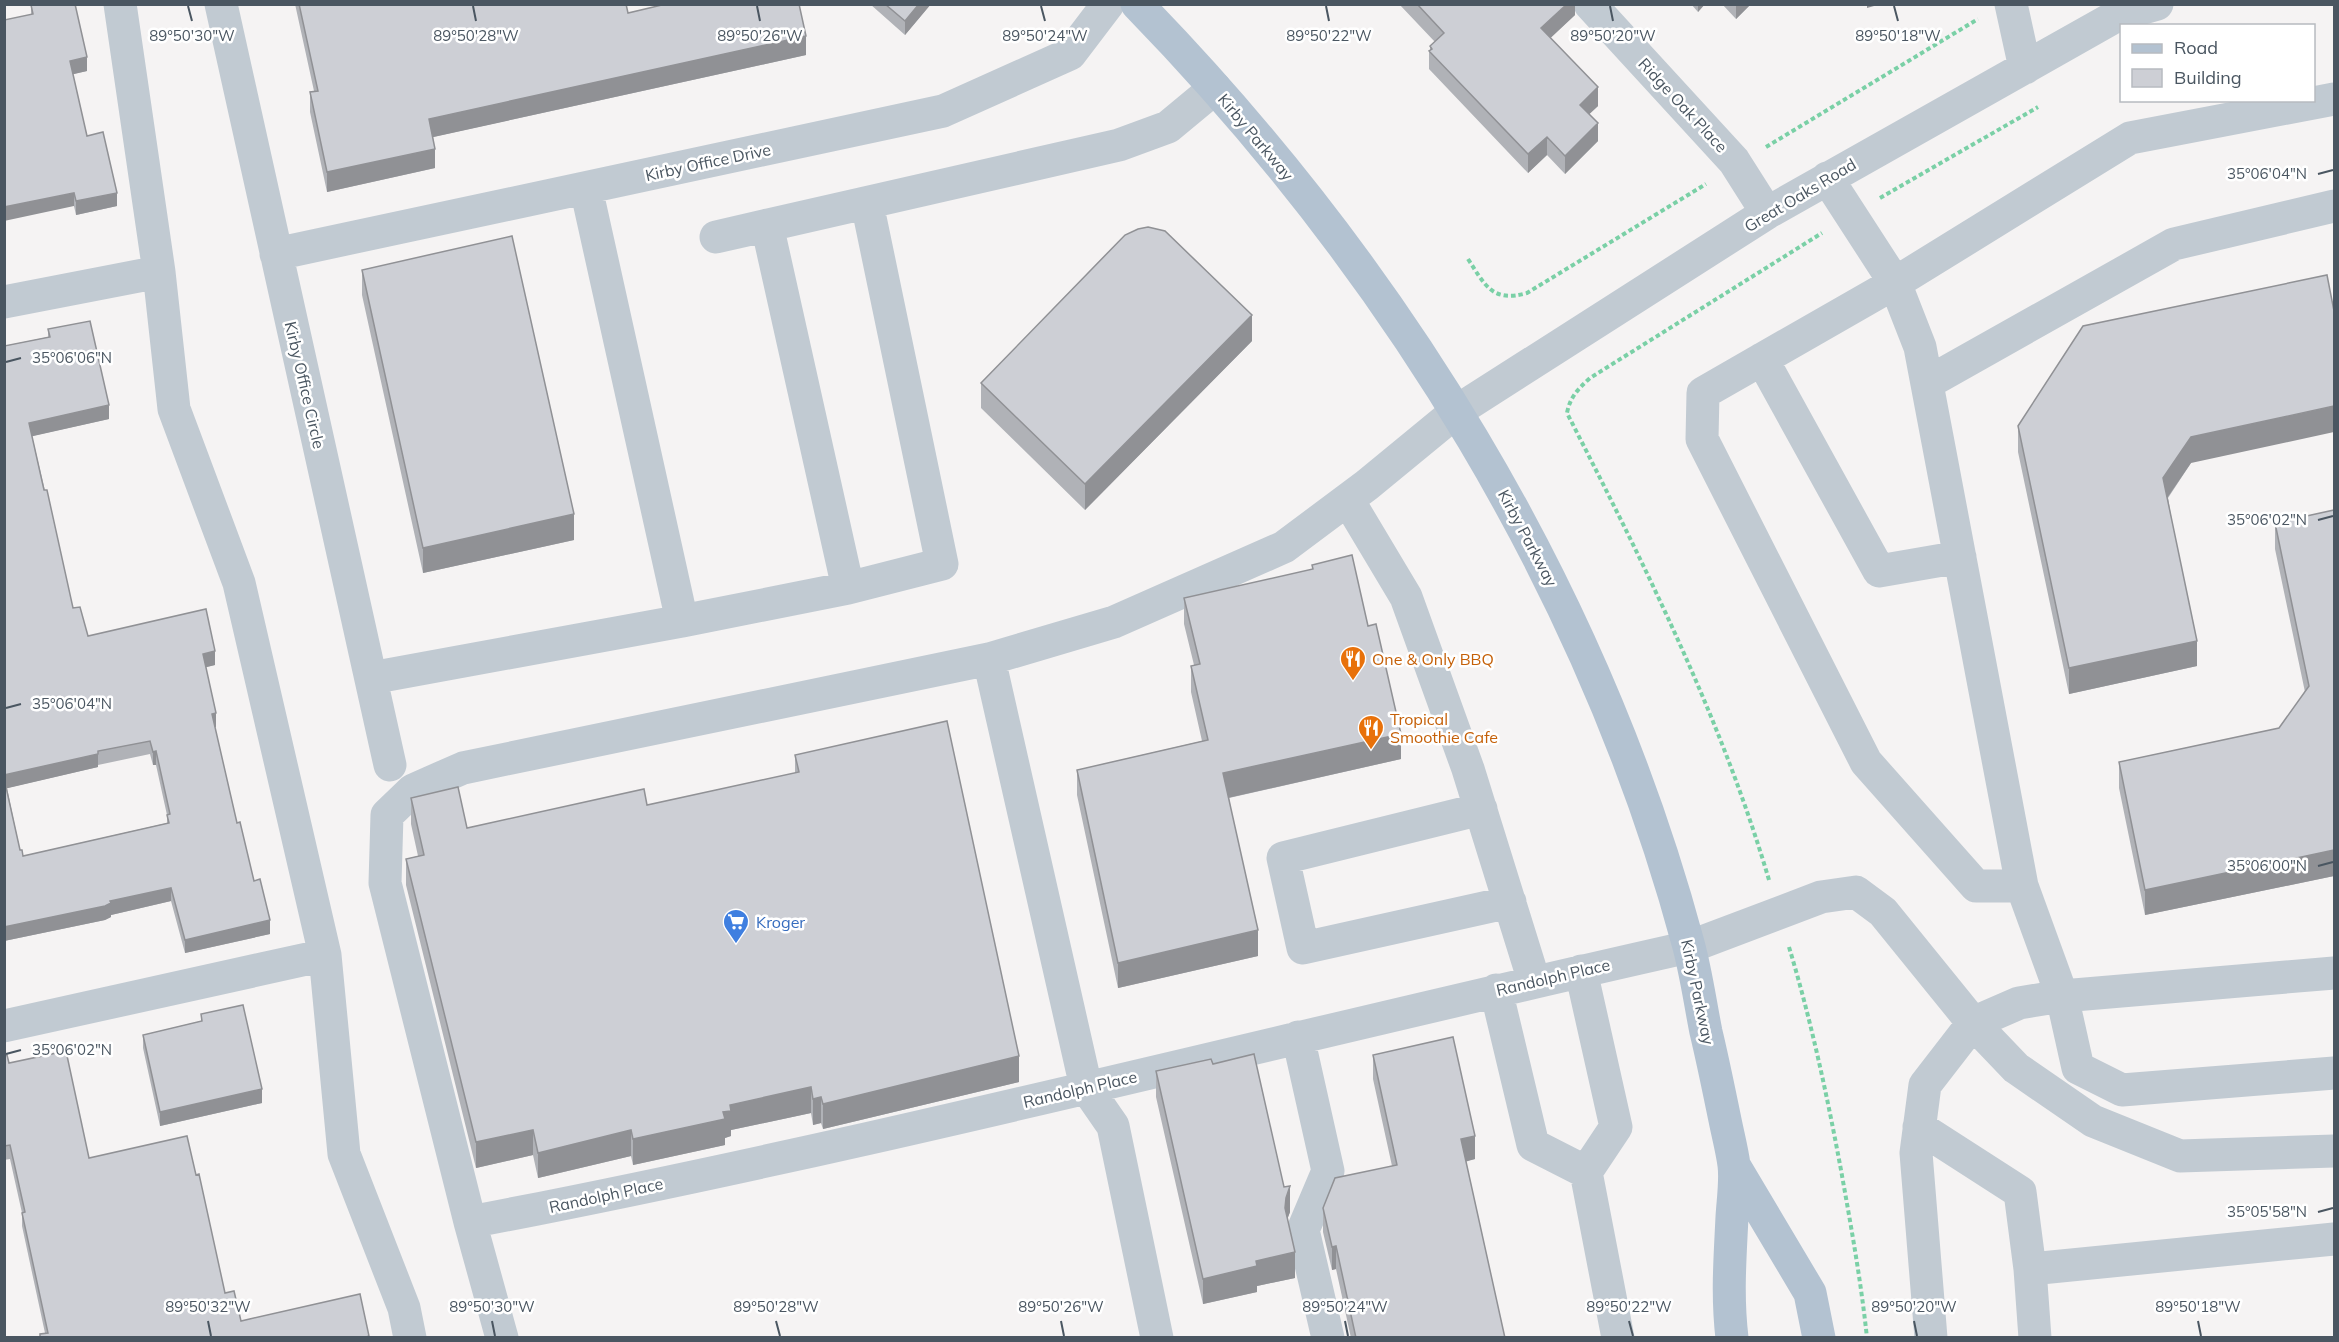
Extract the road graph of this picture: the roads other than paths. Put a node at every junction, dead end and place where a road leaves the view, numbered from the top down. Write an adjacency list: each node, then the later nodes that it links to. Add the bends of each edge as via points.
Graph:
1 (120, 4): 20 (street)
2 (221, 4): 19 (street, Kirby Office Circle)
3 (1108, 4): 13 (street, Kirby Office Drive, via 1070,54 943,111)
4 (1137, 4): 10 (main road, Kirby Parkway)
5 (1590, 4): 16 (street, Ridge Oak Place, via 1734,161)
6 (2011, 4): 9 (street)
7 (2157, 4): 8 (street, Great Oaks Road)
8 (2117, 10): 9 (street, Great Oaks Road)
9 (2025, 68): 12 (street, Great Oaks Road)
10 (1215, 88): 14 (street, via 1168,127 1119,145); 25 (main road, Kirby Parkway, via 1336,235)
11 (2334, 99): 21 (street, via 2130,138)
12 (1827, 178): 16 (street, Great Oaks Road); 21 (street)
13 (586, 188): 19 (street, Kirby Office Drive); 29 (street)
14 (867, 203): 17 (street); 28 (street, via 942,564)
15 (2334, 206): 24 (street, via 2174,244)
16 (1767, 213): 25 (street, Great Oaks Road)
17 (767, 225): 18 (street); 28 (street)
18 (716, 237)
19 (276, 254): 31 (street, Kirby Office Circle)
20 (159, 272): 22 (street); 37 (street, via 174,409 239,584)
21 (1894, 284): 23 (street); 24 (street, via 1920,347)
22 (4, 302)
23 (1762, 359): 27 (street, via 1880,571); 34 (street, via 1703,393 1702,439 1866,762 1976,886)
24 (1927, 382): 27 (street)
25 (1457, 411): 26 (street, Great Oaks Road); 36 (main road, Kirby Parkway, via 1539,556 1609,707 1666,866)
26 (1348, 500): 30 (street, Great Oaks Road, via 1284,547 1114,622); 33 (street, via 1406,597)
27 (1960, 557): 34 (street)
28 (848, 588): 29 (street)
29 (682, 621): 31 (street)
30 (989, 659): 47 (street); 52 (street, Great Oaks Road, via 463,768 414,790 387,815 385,883)
31 (371, 678): 32 (street, Kirby Office Circle)
32 (390, 765)
33 (1480, 809): 35 (street); 35 (street, via 1283,858 1303,948)
34 (2022, 886): 42 (street)
35 (1510, 902): 40 (street)
36 (1689, 947): 38 (street, Randolph Place); 43 (street, Randolph Place, via 1821,897 1856,892 1883,912); 50 (main road, Kirby Parkway)
37 (325, 955): 44 (street); 55 (street, via 344,1154 404,1308)
38 (1581, 971): 40 (street, Randolph Place); 51 (street, via 1616,1127)
39 (2334, 973): 42 (street)
40 (1534, 981): 41 (street, Randolph Place)
41 (1496, 990): 45 (street, Randolph Place); 51 (street, via 1533,1145)
42 (2062, 996): 43 (street, via 2019,1003); 46 (street, via 2078,1068 2122,1090)
43 (1973, 1023): 48 (street, via 1925,1085); 49 (street, Randolph Place, via 2016,1068 2093,1121 2180,1156)
44 (4, 1026)
45 (1298, 1037): 47 (street, Randolph Place); 58 (street, via 1328,1171 1303,1230)
46 (2334, 1073)
47 (1086, 1087): 52 (street, Randolph Place, via 740,1167); 57 (street, via 1113,1126)
48 (1919, 1127): 54 (street, via 2020,1192); 62 (street, via 1916,1153)
49 (2334, 1151)
50 (1735, 1167): 60 (main road, Kirby Parkway, via 1728,1300); 61 (main road, Kirby Parkway, via 1810,1293)
51 (1586, 1172): 59 (street)
52 (470, 1222): 56 (street, Great Oaks Road)
53 (2334, 1239): 54 (street)
54 (2030, 1269): 63 (street)
55 (410, 1338)
56 (502, 1338)
57 (1157, 1338)
58 (1328, 1338)
59 (1618, 1338)
60 (1731, 1338)
61 (1819, 1338)
62 (1931, 1338)
63 (2035, 1338)

